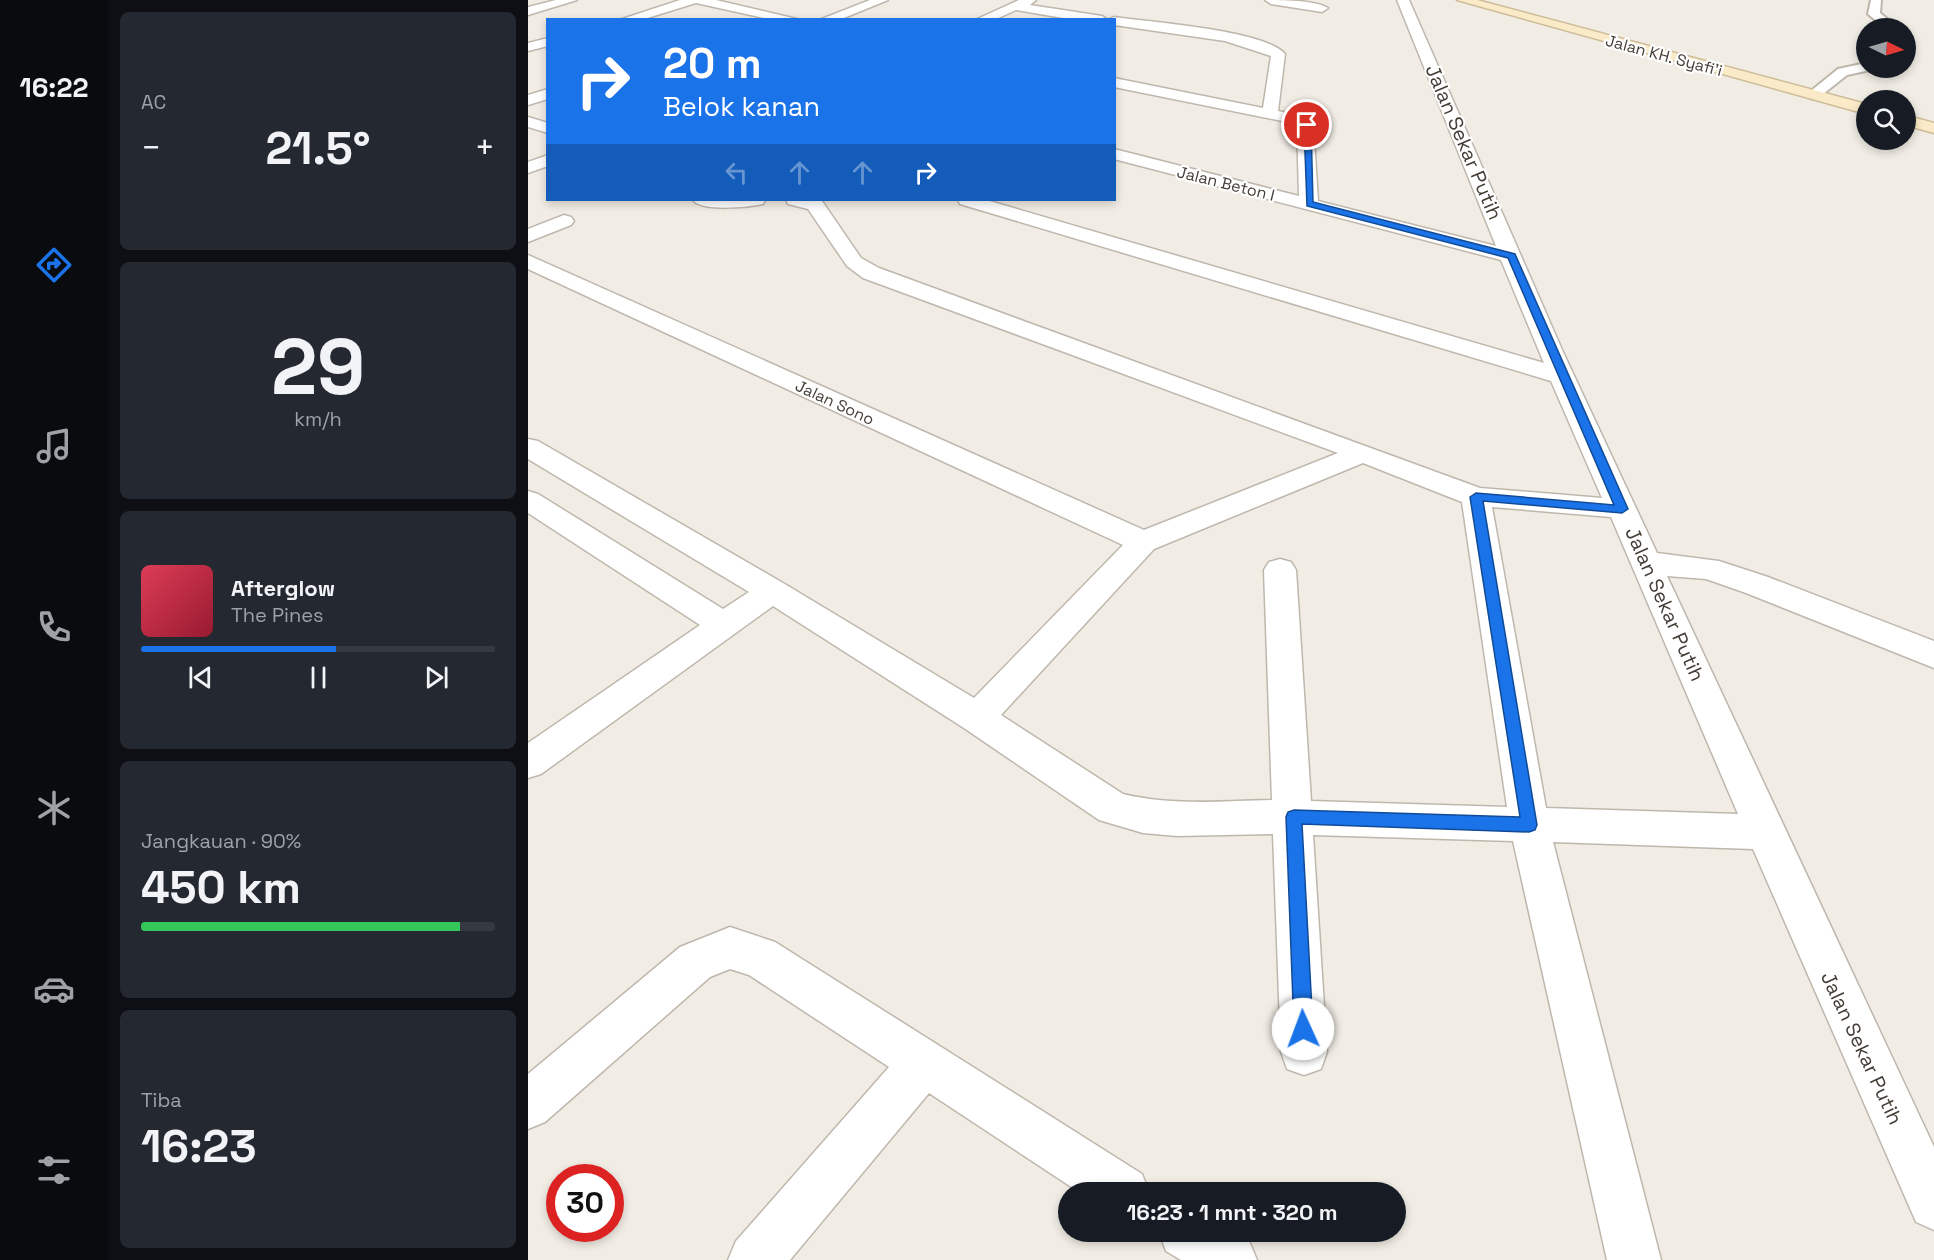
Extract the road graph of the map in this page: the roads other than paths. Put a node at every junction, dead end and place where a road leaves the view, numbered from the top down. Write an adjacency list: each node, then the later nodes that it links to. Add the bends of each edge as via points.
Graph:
1 (571, 0): 15 (street)
2 (696, 0): 11 (street); 16 (street)
3 (736, 0): 11 (street)
4 (882, 0): 18 (street)
5 (1030, 0): 12 (street)
6 (1064, 0): 14 (street)
7 (1271, 0): 13 (street)
8 (1403, 0): 47 (street, Jalan Sekar Putih)
9 (1463, 0): 29 (main road, Jalan KH. Syafi'i)
10 (1876, 0): 22 (lane, via 1874,14)
11 (720, 5): 17 (street)
12 (1015, 6): 14 (street); 19 (street)
13 (1322, 8)
14 (1040, 10): 20 (street); 21 (street)
15 (528, 11)
16 (632, 18)
17 (783, 18)
18 (831, 18)
19 (986, 18)
20 (1022, 18)
21 (1090, 18)
22 (1880, 18)
23 (1116, 21): 32 (street, via 1270,47 1278,54)
24 (546, 42): 25 (street)
25 (528, 47)
26 (1856, 69): 29 (lane, via 1843,72)
27 (1116, 82): 32 (street)
28 (546, 95): 30 (street)
29 (1813, 95): 31 (main road, Jalan KH. Syafi'i)
30 (528, 100)
31 (1856, 107)
32 (1270, 113): 44 (street, via 1306,123)
33 (528, 122): 35 (street)
34 (1916, 123): 36 (main road)
35 (546, 127)
36 (1934, 128)
37 (1116, 155): 44 (street, Jalan Beton I)
38 (546, 161): 39 (street)
39 (528, 168)
40 (718, 201): 41 (street)
41 (746, 201)
42 (812, 201): 51 (street, via 854,262 871,273)
43 (970, 201): 49 (street)
44 (1310, 204): 47 (street, Jalan Beton I)
45 (564, 221): 46 (street)
46 (528, 236)
47 (1512, 256): 49 (street, Jalan Sekar Putih)
48 (528, 261): 55 (street, Jalan Sono)
49 (1562, 376): 54 (street, Jalan Sekar Putih)
50 (528, 447): 58 (street)
51 (1368, 454): 52 (street); 55 (street)
52 (1476, 497): 54 (street); 64 (street)
53 (528, 500): 59 (street)
54 (1622, 509): 56 (street, Jalan Sekar Putih)
55 (1143, 542): 61 (street)
56 (1647, 563): 60 (street, via 1708,569); 65 (street, Jalan Sekar Putih)
57 (1280, 570): 63 (street)
58 (772, 591): 59 (street); 61 (street)
59 (724, 625): 62 (street)
60 (1934, 655)
61 (977, 718): 63 (street, via 1113,808 1177,819)
62 (528, 763)
63 (1294, 817): 64 (street); 66 (street)
64 (1529, 825): 65 (street); 74 (street)
65 (1765, 832): 70 (street, Jalan Sekar Putih)
66 (1304, 1052)
67 (923, 1064): 68 (street, via 760,957 730,948 695,962); 69 (street); 72 (street)
68 (528, 1105)
69 (1108, 1182)
70 (1934, 1204)
71 (1201, 1242): 73 (street)
72 (755, 1260)
73 (1230, 1260)
74 (1634, 1260)

